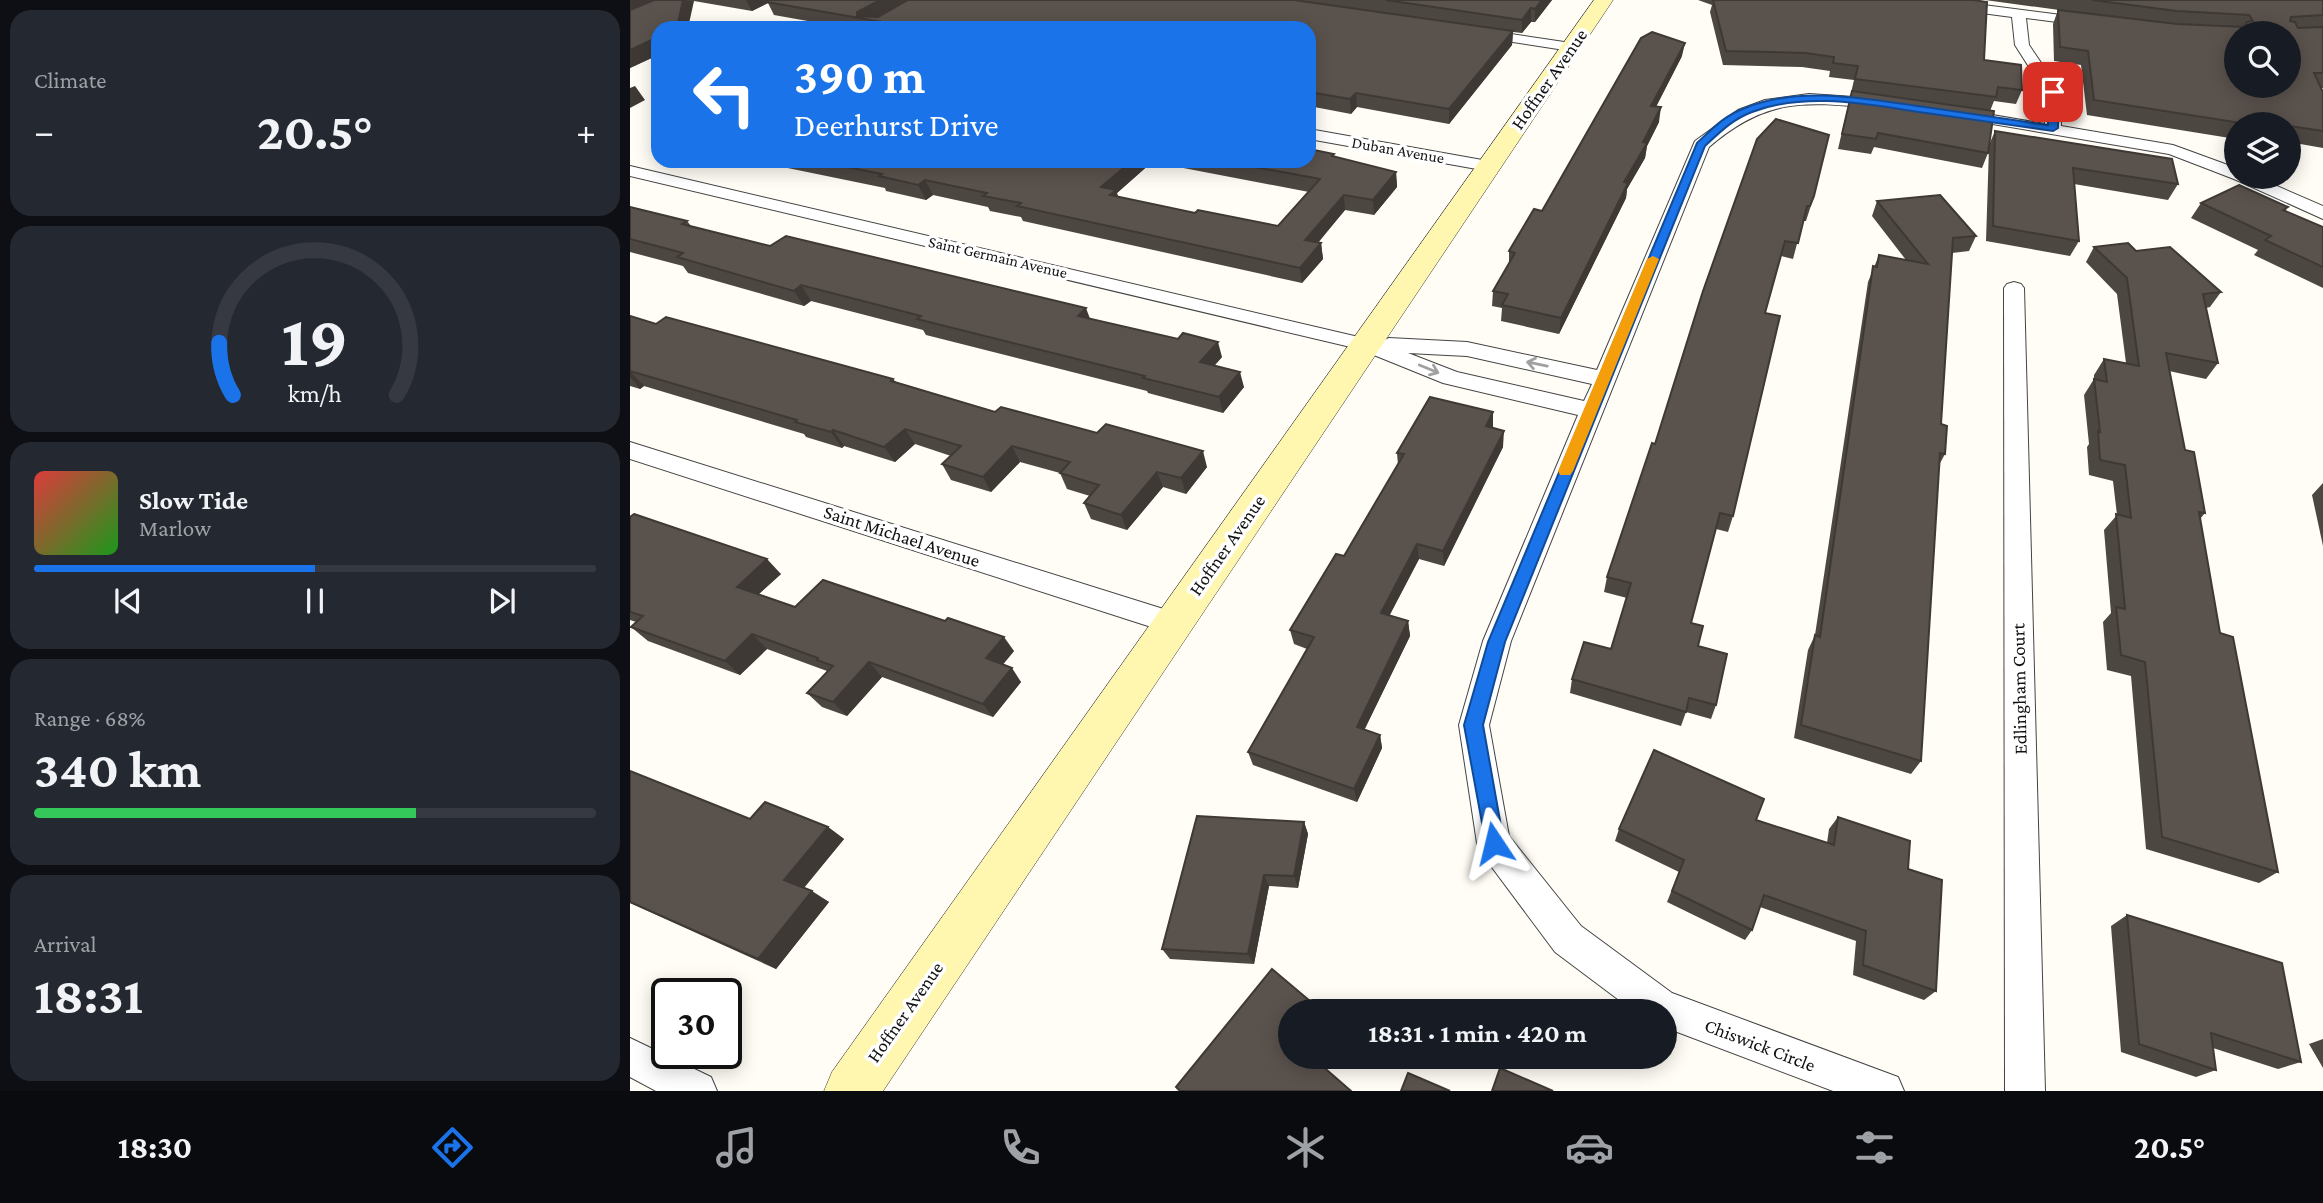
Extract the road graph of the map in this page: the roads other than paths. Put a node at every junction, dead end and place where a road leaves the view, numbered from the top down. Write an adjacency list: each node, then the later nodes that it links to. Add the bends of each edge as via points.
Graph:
1 (1604, 0): 6 (main road, Hoffner Avenue)
2 (1913, 0): 3 (street)
3 (2019, 14): 4 (street); 9 (street, via 2022,45 2053,92)
4 (2101, 23)
5 (1457, 30): 6 (street)
6 (1571, 47): 11 (main road, Hoffner Avenue)
7 (1903, 107): 18 (street, Chiswick Circle, via 1790,99 1748,110 1723,123 1701,145)
8 (1930, 111): 9 (street)
9 (2053, 128): 12 (street, via 2173,149)
10 (1316, 135): 11 (street, Duban Avenue)
11 (1488, 166): 17 (main road, Hoffner Avenue)
12 (2224, 169)
13 (630, 171): 17 (street, Saint Germain Avenue)
14 (2269, 189): 15 (street)
15 (2323, 213)
16 (2014, 288): 26 (street, Edlingham Court)
17 (1366, 344): 18 (street, one-way to 17, via 1467,349); 19 (street, one-way to 19, via 1451,377); 21 (main road, Hoffner Avenue)
18 (1604, 379): 19 (street, Chiswick Circle)
19 (1590, 410): 25 (street, Chiswick Circle, via 1497,642 1474,725 1494,843 1568,939 1660,1007)
20 (630, 450): 21 (street, Saint Michael Avenue)
21 (1173, 623): 24 (main road, Hoffner Avenue)
22 (630, 1057): 23 (street)
23 (697, 1091)
24 (851, 1091)
25 (1884, 1091)
26 (2025, 1091)

